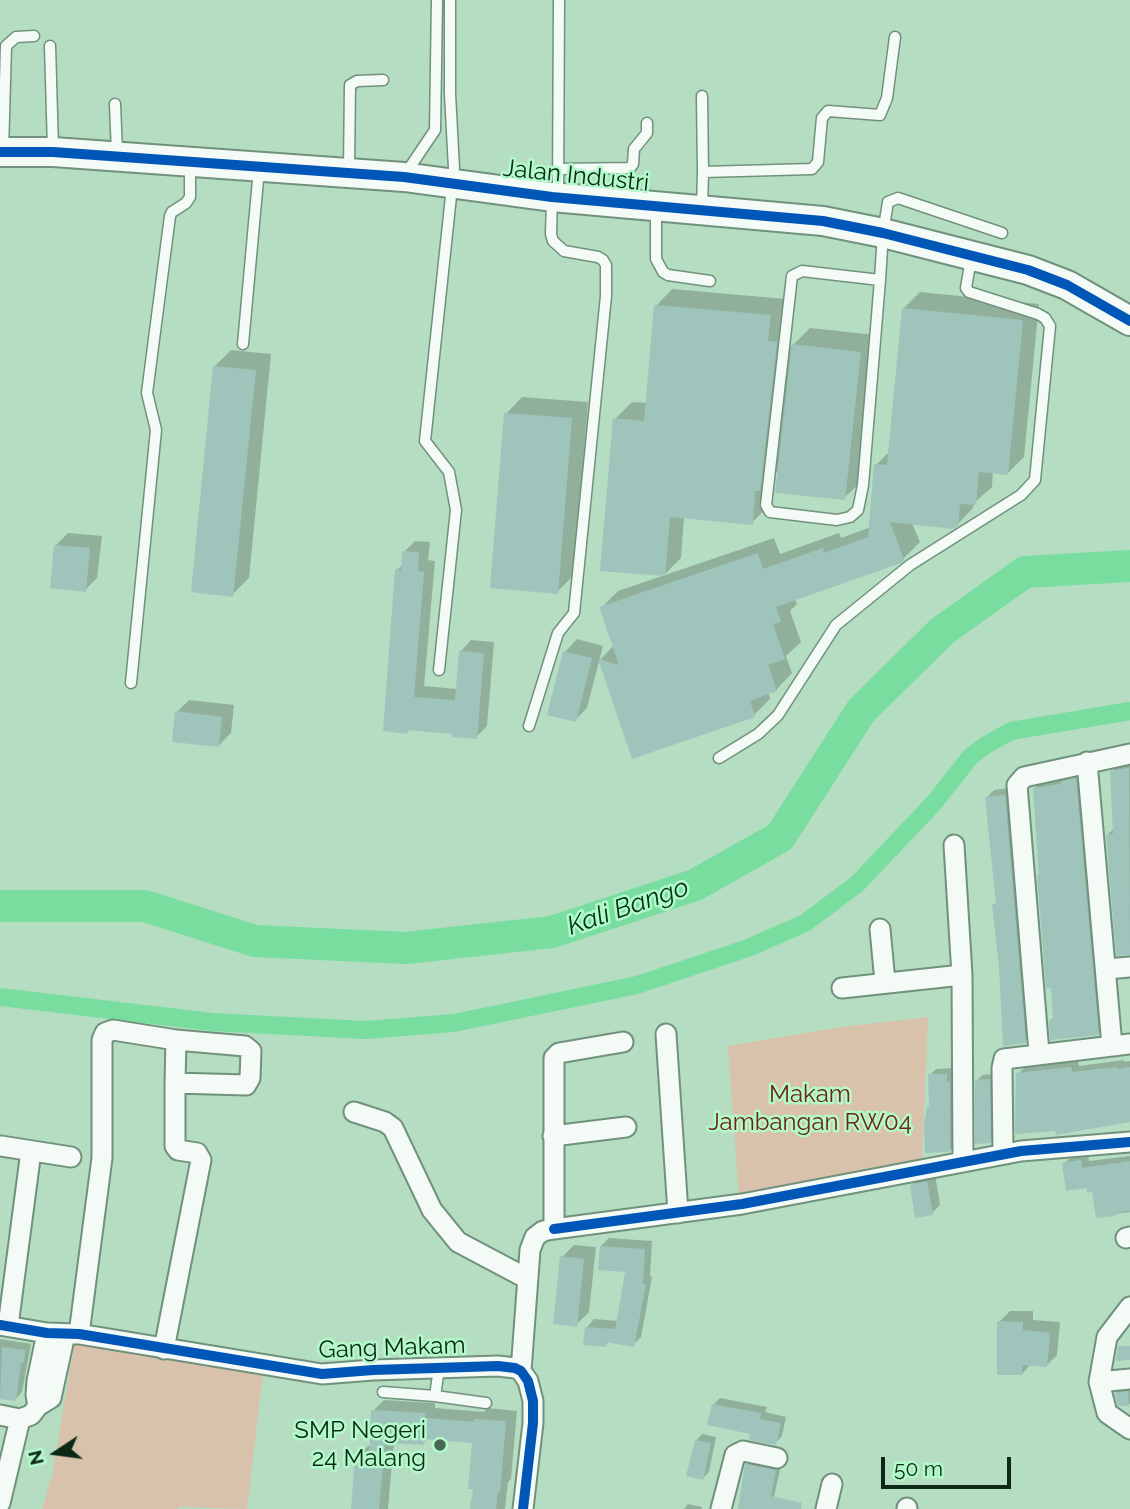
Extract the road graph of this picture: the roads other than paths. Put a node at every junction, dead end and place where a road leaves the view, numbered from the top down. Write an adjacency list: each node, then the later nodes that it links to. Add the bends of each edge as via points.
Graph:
1 (437, 0): 19 (lane, via 435,130)
2 (450, 0): 20 (lane)
3 (558, 0): 16 (lane)
4 (34, 36): 11 (lane, via 16,37 6,46)
5 (895, 37): 17 (lane, via 883,112 874,116 828,111 822,118 818,162 812,169)
6 (50, 46): 12 (lane)
7 (383, 80): 18 (lane, via 350,85)
8 (702, 96): 17 (lane)
9 (115, 104): 13 (lane)
10 (648, 123): 16 (lane, via 648,133 634,149 630,168)
11 (1, 152): 12 (street, Jalan Industri)
12 (53, 152): 13 (street, Jalan Industri)
13 (117, 157): 14 (street, Jalan Industri)
14 (190, 161): 15 (street, Jalan Industri); 32 (lane, via 190,197 170,216 147,393 156,430)
15 (259, 165): 18 (street, Jalan Industri); 30 (lane)
16 (559, 169): 21 (lane)
17 (703, 172): 23 (lane)
18 (349, 174): 19 (street, Jalan Industri)
19 (404, 177): 20 (street, Jalan Industri)
20 (453, 184): 21 (street, Jalan Industri); 31 (lane, via 425,441 449,472 456,510)
21 (555, 197): 22 (street, Jalan Industri); 33 (lane, via 553,241 564,251 603,260 606,296 574,612 558,633)
22 (656, 205): 23 (street, Jalan Industri); 28 (lane, via 656,259 663,272)
23 (702, 209): 24 (street, Jalan Industri, via 822,221)
24 (883, 233): 25 (lane, via 888,202 898,198); 26 (street, Jalan Industri); 27 (lane)
25 (1002, 233)
26 (971, 256): 29 (street, Jalan Industri, via 1066,285); 35 (lane, via 969,292 1038,314 1050,326 1035,480 1021,495 910,565 836,625 778,715 758,734)
27 (880, 280): 27 (lane, via 858,510 837,520 770,512 766,505 792,276 802,271)
28 (710, 281)
29 (1130, 321)
30 (243, 344)
31 (439, 670)
32 (131, 683)
33 (529, 726)
34 (1130, 754): 36 (street)
35 (719, 758)
36 (1087, 762): 40 (street); 48 (street, via 1024,777 1017,785)
37 (954, 845): 41 (street)
38 (880, 929): 42 (street)
39 (1130, 967): 40 (street)
40 (1107, 970): 47 (street)
41 (962, 975): 42 (street); 58 (street)
42 (885, 982): 43 (street)
43 (842, 988)
44 (666, 1034): 59 (street)
45 (176, 1040): 49 (street); 49 (street, via 246,1046 251,1052 246,1085); 64 (street, via 113,1030 103,1036 102,1158)
46 (623, 1042): 52 (street, via 559,1053 554,1058)
47 (1121, 1045): 48 (street)
48 (1040, 1053): 56 (street, via 1002,1062)
49 (175, 1083): 65 (street, via 175,1146 197,1153 201,1160)
50 (354, 1112): 61 (street, via 393,1128 432,1210 458,1242)
51 (626, 1127): 52 (street)
52 (553, 1136): 60 (street)
53 (1130, 1142): 56 (street)
54 (1, 1146): 55 (street)
55 (31, 1151): 57 (street); 63 (street)
56 (1003, 1154): 58 (street)
57 (71, 1157)
58 (963, 1162): 59 (street)
59 (678, 1213): 60 (street)
60 (554, 1229): 61 (street, via 543,1231 532,1241)
61 (526, 1278): 67 (street)
62 (1130, 1307): 69 (street, via 1107,1337)
63 (4, 1326): 64 (street, Gang Makam)
64 (64, 1334): 65 (street, Gang Makam); 74 (street, via 51,1398)
65 (164, 1349): 66 (street, Gang Makam, via 322,1374)
66 (439, 1368): 67 (street, Gang Makam, via 498,1366); 71 (lane)
67 (521, 1371): 79 (street, via 531,1389 534,1410)
68 (1130, 1380): 69 (street)
69 (1099, 1382): 75 (street, via 1107,1413)
70 (383, 1392): 71 (lane)
71 (435, 1396): 72 (lane)
72 (486, 1403)
73 (0, 1415): 74 (street)
74 (20, 1419): 78 (street)
75 (1130, 1429)
76 (777, 1458): 80 (street, via 743,1451 734,1455)
77 (832, 1484): 81 (street)
78 (0, 1503)
79 (523, 1509)
80 (721, 1509)
81 (826, 1509)

